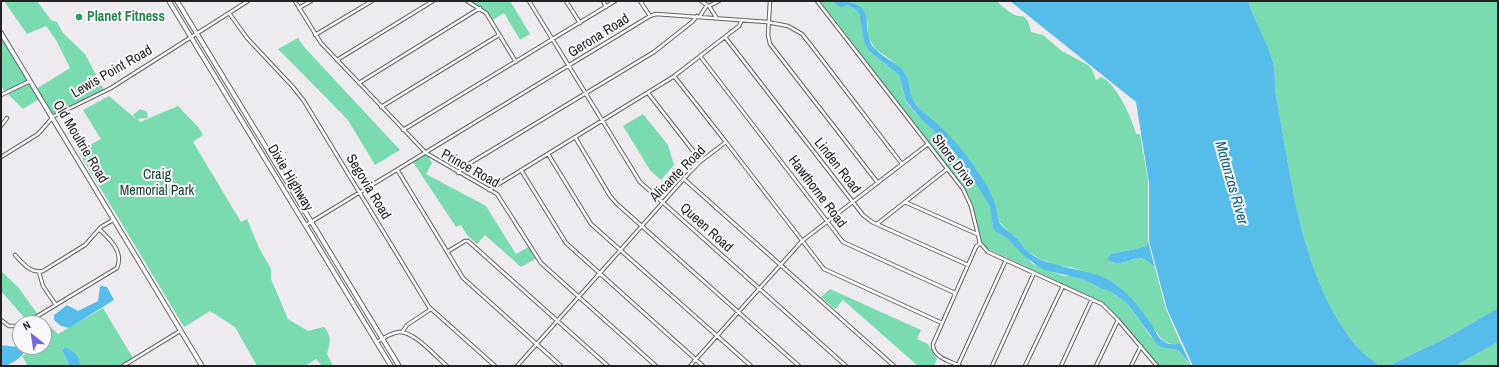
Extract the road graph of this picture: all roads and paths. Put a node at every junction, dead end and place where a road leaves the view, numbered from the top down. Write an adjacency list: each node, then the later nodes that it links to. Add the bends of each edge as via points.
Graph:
1 (169, 1): 32 (main road, Dixie Highway)
2 (177, 1): 29 (main road)
3 (248, 1): 21 (street, Lewis Point Road)
4 (295, 1): 19 (street, Prince Road)
5 (311, 1): 19 (street)
6 (372, 1): 31 (street)
7 (433, 1): 36 (street)
8 (467, 1): 20 (street)
9 (529, 1): 34 (street, Queen Road)
10 (566, 1): 26 (street)
11 (603, 1): 18 (street)
12 (615, 1): 18 (street)
13 (640, 1): 22 (street)
14 (701, 1): 23 (street, via 707,6)
15 (719, 1): 24 (street, via 709,6)
16 (770, 1): 27 (street)
17 (817, 1): 55 (street, Shore Drive)
18 (606, 6): 26 (street)
19 (299, 8): 31 (street, Prince Road)
20 (480, 8): 30 (street); 41 (street)
21 (229, 13): 29 (street, Lewis Point Road); 68 (street, Segovia Road, via 246,38 299,94)
22 (650, 16): 23 (street, Gerona Road); 38 (street, Gerona Road)
23 (698, 16): 24 (street, Gerona Road); 43 (street, via 654,52)
24 (717, 18): 25 (street, Gerona Road)
25 (742, 20): 27 (street, Gerona Road); 33 (street, via 739,26)
26 (580, 22): 34 (street)
27 (768, 22): 60 (street, Gerona Road, via 788,26 802,34); 66 (street, via 770,44)
28 (1, 33): 40 (main road, Old Moultrie Road)
29 (196, 34): 32 (street, Lewis Point Road); 51 (main road)
30 (499, 34): 37 (street); 45 (street)
31 (316, 35): 36 (street, Prince Road)
32 (191, 37): 46 (street, Lewis Point Road, via 111,88); 52 (main road, Dixie Highway)
33 (725, 37): 35 (street); 70 (street, Linden Road)
34 (552, 39): 37 (street); 38 (street, Queen Road)
35 (700, 56): 39 (street); 73 (street, Hawthorne Road)
36 (337, 60): 41 (street, Prince Road)
37 (516, 62): 50 (street)
38 (569, 66): 43 (street, Queen Road); 56 (street, Gerona Road)
39 (674, 76): 42 (street); 54 (street)
40 (30, 81): 44 (street); 46 (main road, Old Moultrie Road)
41 (359, 83): 45 (street, Prince Road)
42 (648, 93): 48 (street); 59 (street)
43 (585, 94): 48 (street, Queen Road); 64 (street, via 462,168)
44 (1, 95)
45 (381, 106): 50 (street, Prince Road)
46 (52, 117): 58 (street, Lewis Point Road, via 38,134); 72 (main road, Old Moultrie Road)
47 (7, 118): 49 (street)
48 (602, 121): 53 (street); 69 (street, Queen Road, via 637,178)
49 (1, 126)
50 (403, 130): 56 (street, Prince Road)
51 (257, 132): 52 (main road); 74 (main road)
52 (251, 136): 76 (main road, Dixie Highway)
53 (575, 137): 57 (street); 77 (street, via 613,200)
54 (726, 142): 59 (street, Alicante Road); 80 (street, Alicante Road)
55 (928, 144): 60 (street); 61 (street, Shore Drive)
56 (426, 154): 63 (street, Gerona Road); 64 (street, Prince Road)
57 (548, 154): 62 (street); 82 (street, via 588,219)
58 (1, 157)
59 (701, 161): 65 (street, Alicante Road)
60 (902, 164): 66 (street)
61 (947, 169): 71 (street); 79 (street, Shore Drive, via 969,200)
62 (521, 170): 67 (street); 89 (street, via 563,239)
63 (398, 171): 68 (street, Gerona Road); 83 (street)
64 (458, 173): 67 (street, Prince Road)
65 (684, 179): 69 (street, Alicante Road); 86 (street)
66 (878, 183): 70 (street)
67 (489, 190): 96 (street, Prince Road, via 502,199 541,263)
68 (360, 193): 74 (street, Gerona Road); 99 (street, Segovia Road)
69 (663, 202): 77 (street, Alicante Road); 94 (street, Queen Road)
70 (852, 202): 73 (street); 75 (street, Linden Road, via 863,215)
71 (905, 202): 75 (street); 79 (street)
72 (114, 219): 78 (street); 107 (main road, Old Moultrie Road)
73 (827, 222): 80 (street); 95 (street, Hawthorne Road, via 848,246)
74 (312, 223): 76 (street, Gerona Road); 91 (main road)
75 (877, 224): 87 (street, Linden Road)
76 (306, 225): 92 (main road, Dixie Highway)
77 (642, 226): 82 (street, Alicante Road); 100 (street)
78 (99, 229): 88 (street, via 85,245); 98 (street, via 120,255 117,268)
79 (978, 234): 81 (street, Shore Drive)
80 (802, 241): 86 (street); 105 (street, Alicante Road, via 831,273)
81 (980, 243): 85 (street, via 988,252); 87 (street)
82 (620, 250): 89 (street, Alicante Road); 109 (street)
83 (447, 252): 103 (street, via 465,240 468,241); 112 (street, via 466,282)
84 (15, 255): 88 (street, via 31,270)
85 (1006, 260): 90 (street); 115 (street)
86 (780, 265): 94 (street); 131 (street)
87 (968, 265): 95 (street)
88 (40, 272): 98 (street, via 43,286)
89 (600, 273): 96 (street, Alicante Road); 114 (street)
90 (1034, 273): 93 (street); 132 (street)
91 (345, 280): 92 (main road); 110 (main road)
92 (340, 282): 111 (main road, Dixie Highway)
93 (1063, 286): 97 (street); 133 (street)
94 (759, 288): 100 (street); 130 (street, Queen Road)
95 (955, 294): 105 (street)
96 (578, 297): 103 (street, Alicante Road); 125 (street, Prince Road)
97 (1092, 298): 104 (street); 134 (street)
98 (56, 305): 101 (street)
99 (431, 309): 108 (street, via 407,325); 121 (street, Segovia Road)
100 (738, 312): 109 (street); 129 (street)
101 (39, 315)
102 (1, 320): 106 (street)
103 (557, 320): 112 (street, Alicante Road); 124 (street)
104 (1118, 320): 113 (street); 135 (street)
105 (942, 323): 115 (street, via 933,342 933,349 936,354)
106 (12, 326)
107 (180, 331): 116 (street); 117 (main road, Old Moultrie Road)
108 (402, 332): 110 (street); 120 (street, via 415,338)
109 (717, 336): 114 (street); 128 (street)
110 (382, 339): 111 (street); 119 (main road)
111 (377, 342): 118 (main road, Dixie Highway)
112 (536, 344): 122 (street, Alicante Road); 123 (street)
113 (1141, 346): 136 (street); 137 (street)
114 (696, 359): 126 (street); 127 (street)
115 (959, 365)
116 (123, 366)
117 (202, 366)
118 (391, 366)
119 (399, 366)
120 (446, 366)
121 (495, 366)
122 (517, 366)
123 (561, 366)
124 (608, 366)
125 (656, 366)
126 (690, 366)
127 (703, 366)
128 (751, 366)
129 (799, 366)
130 (846, 366)
131 (894, 366)
132 (992, 366)
133 (1025, 366)
134 (1061, 366)
135 (1096, 366)
136 (1130, 366)
137 (1157, 366)

